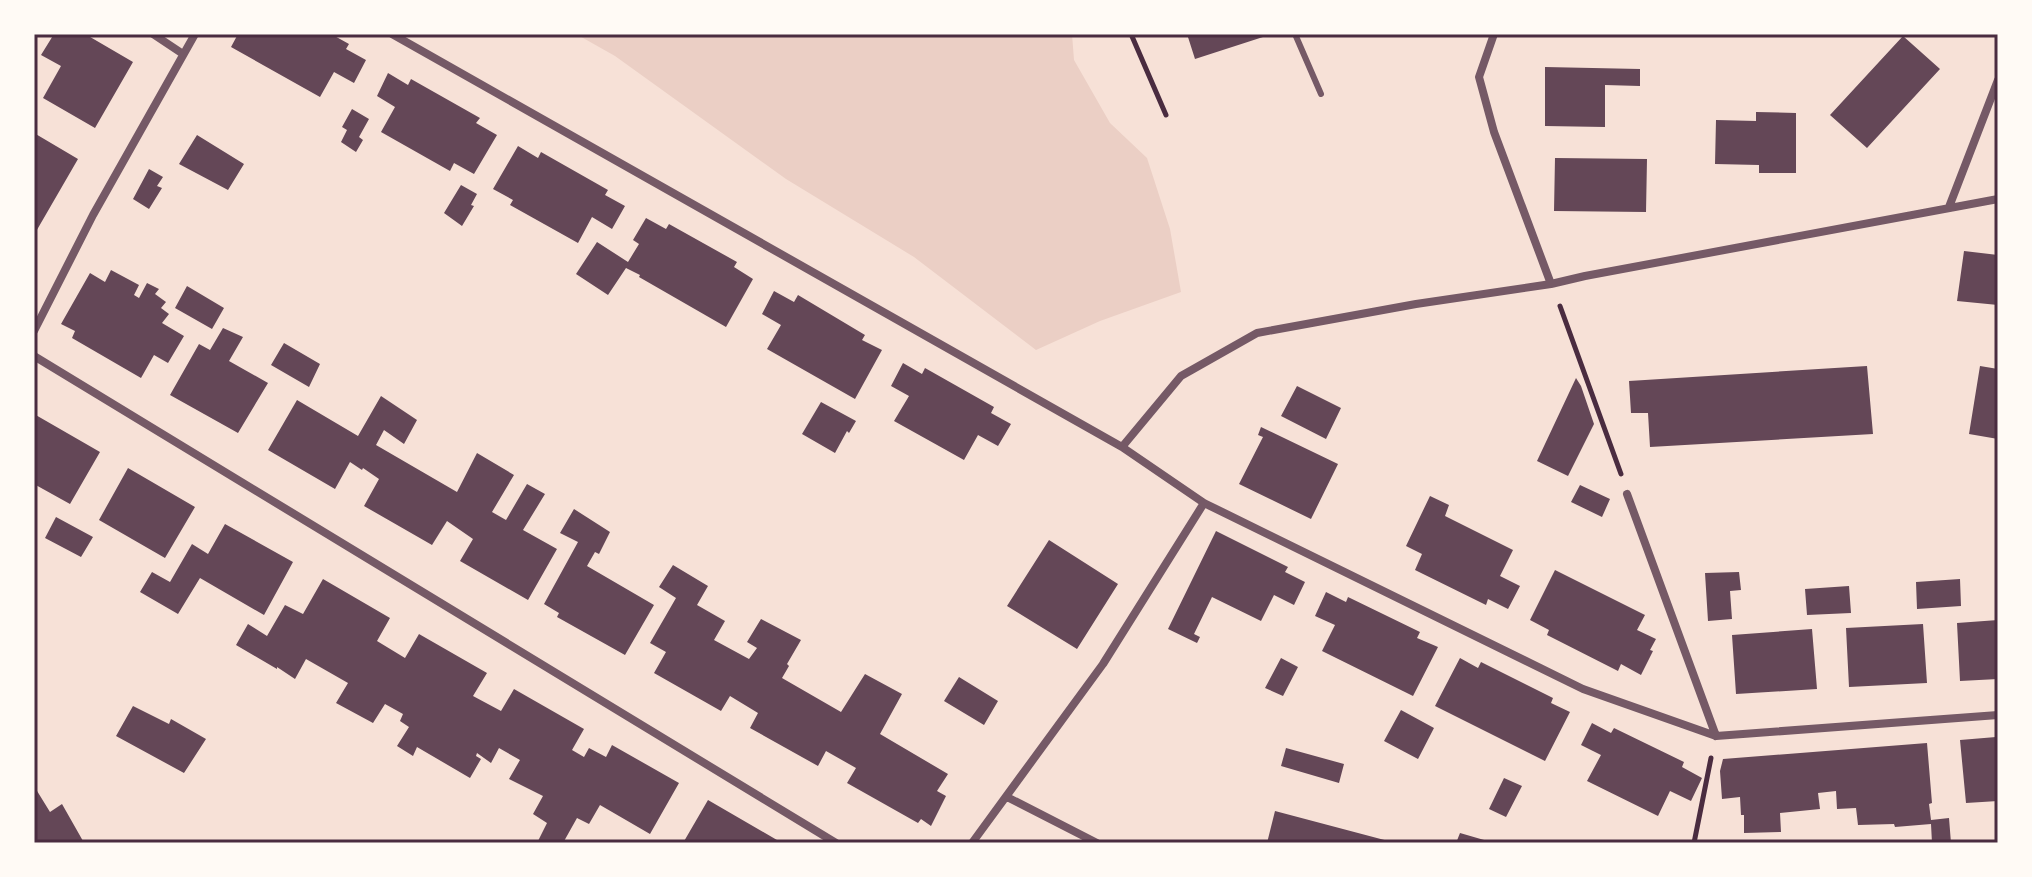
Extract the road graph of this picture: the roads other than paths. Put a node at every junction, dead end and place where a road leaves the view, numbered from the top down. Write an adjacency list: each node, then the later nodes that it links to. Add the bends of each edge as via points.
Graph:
1 (153, 34): 6 (street)
2 (195, 34): 6 (street)
3 (392, 34): 14 (street)
4 (1295, 34): 8 (lane)
5 (1494, 34): 11 (street, via 1479,77)
6 (183, 54): 12 (street)
7 (1998, 80): 10 (street)
8 (1321, 94)
9 (1998, 199): 10 (street)
10 (1949, 207): 11 (street)
11 (1551, 284): 14 (street, via 1257,333 1181,376)
12 (34, 331)
13 (34, 356): 20 (street)
14 (1122, 447): 16 (street)
15 (1627, 494): 18 (street)
16 (1204, 503): 18 (street, via 1583,689); 19 (street, via 1103,664)
17 (1998, 715): 18 (street)
18 (1716, 736)
19 (1007, 797): 21 (street); 22 (street)
20 (836, 843)
21 (972, 843)
22 (1097, 843)

